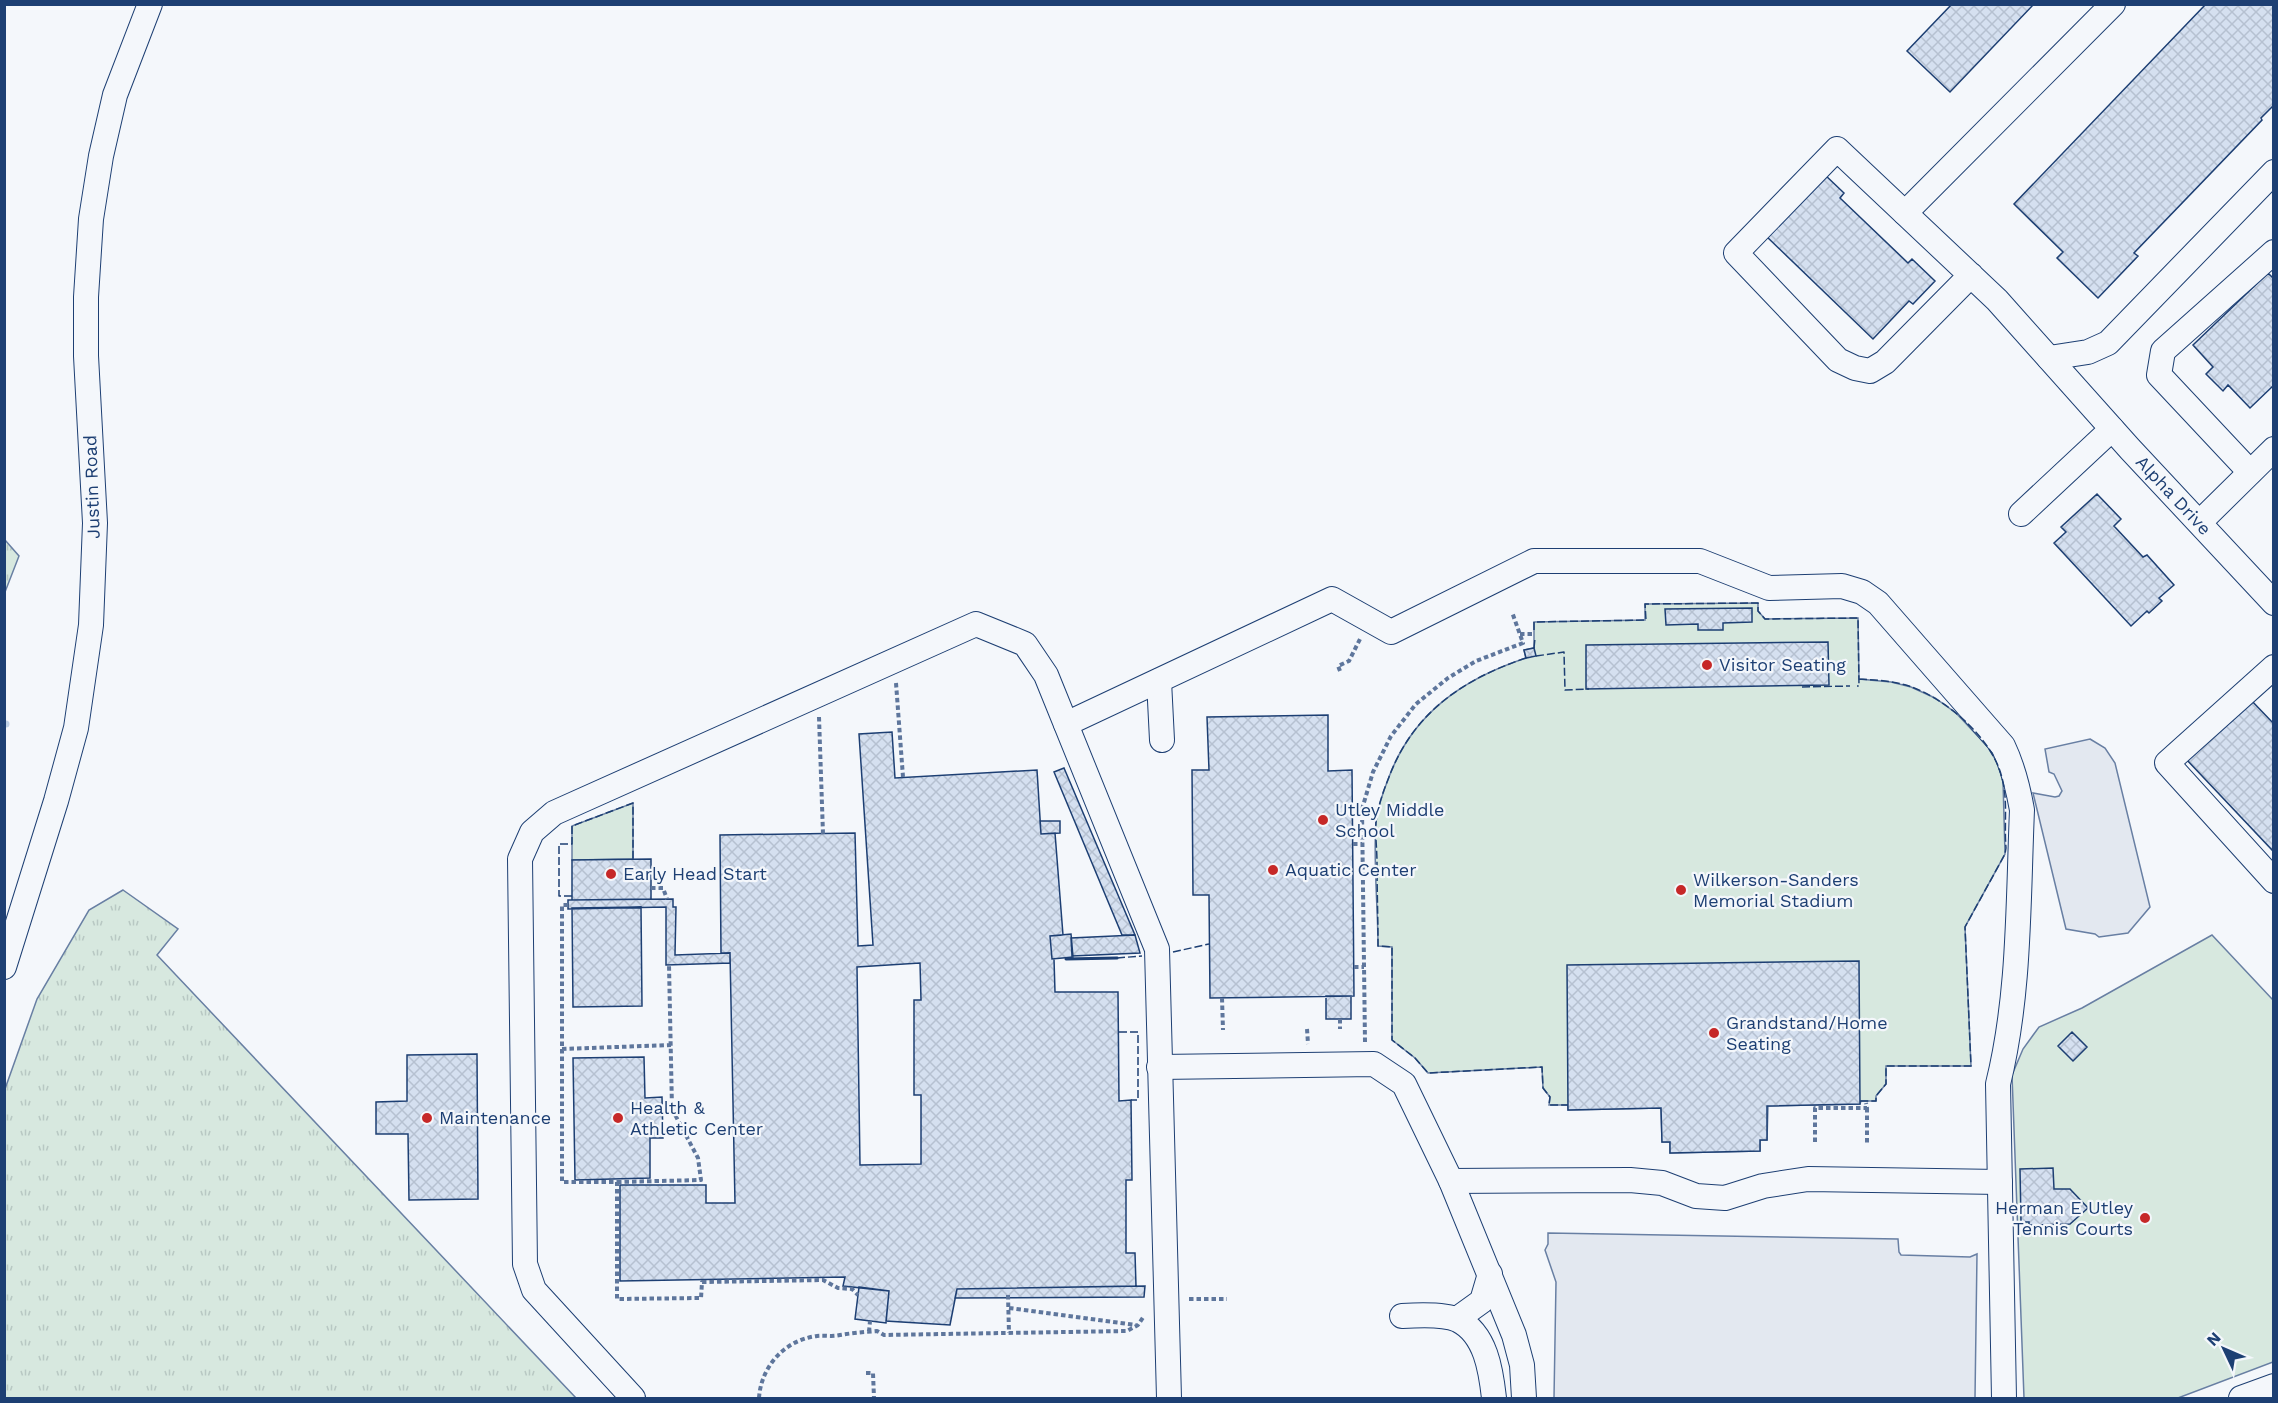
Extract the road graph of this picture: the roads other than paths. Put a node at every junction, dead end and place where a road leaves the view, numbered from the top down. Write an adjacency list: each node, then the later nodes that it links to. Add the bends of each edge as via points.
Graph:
1 (150, 4): 19 (street, Justin Road, via 115,95 91,219 86,356 95,523 92,625 76,728)
2 (2113, 4): 4 (street)
3 (2274, 172): 7 (street, via 2108,343)
4 (1905, 213): 6 (street, Alpha Drive); 6 (street, Alpha Drive, via 1837,148 1736,253 1838,360 1870,371 1885,362)
5 (2274, 252): 10 (street, via 2163,351 2159,375)
6 (1971, 275): 7 (street, Alpha Drive)
7 (2049, 358): 8 (street, Alpha Drive)
8 (2112, 429): 11 (street); 12 (street, Alpha Drive)
9 (2274, 449): 10 (street)
10 (2250, 472): 12 (street)
11 (2021, 513)
12 (2200, 522): 13 (street, Alpha Drive)
13 (2274, 603)
14 (2273, 669): 18 (street, via 2167,763)
15 (1159, 681): 16 (street); 17 (street); 22 (street, via 1332,599 1391,632 1533,561 1701,561 1768,588 1842,586 1862,592 1878,603 2002,746 2013,767 2019,792 2022,810 2013,1000 1998,1084)
16 (1066, 724): 20 (street, via 1157,949); 27 (street, via 1046,675 1025,644 976,624 554,813 532,832 520,859 525,1264 534,1290)
17 (1162, 740)
18 (2274, 881)
19 (4, 967)
20 (1159, 1067): 21 (street, via 1374,1064 1404,1084); 28 (street)
21 (1451, 1181): 22 (street, via 1630,1180 1662,1183 1696,1196 1725,1198 1763,1186 1808,1179); 23 (street)
22 (2000, 1182): 31 (street)
23 (1490, 1274): 25 (street, via 1482,1301); 30 (street, via 1514,1335 1522,1365)
24 (1402, 1316): 25 (street)
25 (1457, 1319): 29 (street, via 1471,1329 1480,1343)
26 (2272, 1390): 32 (street)
27 (633, 1398)
28 (1169, 1398)
29 (1494, 1398)
30 (1524, 1398)
31 (2004, 1398)
32 (2241, 1398)

